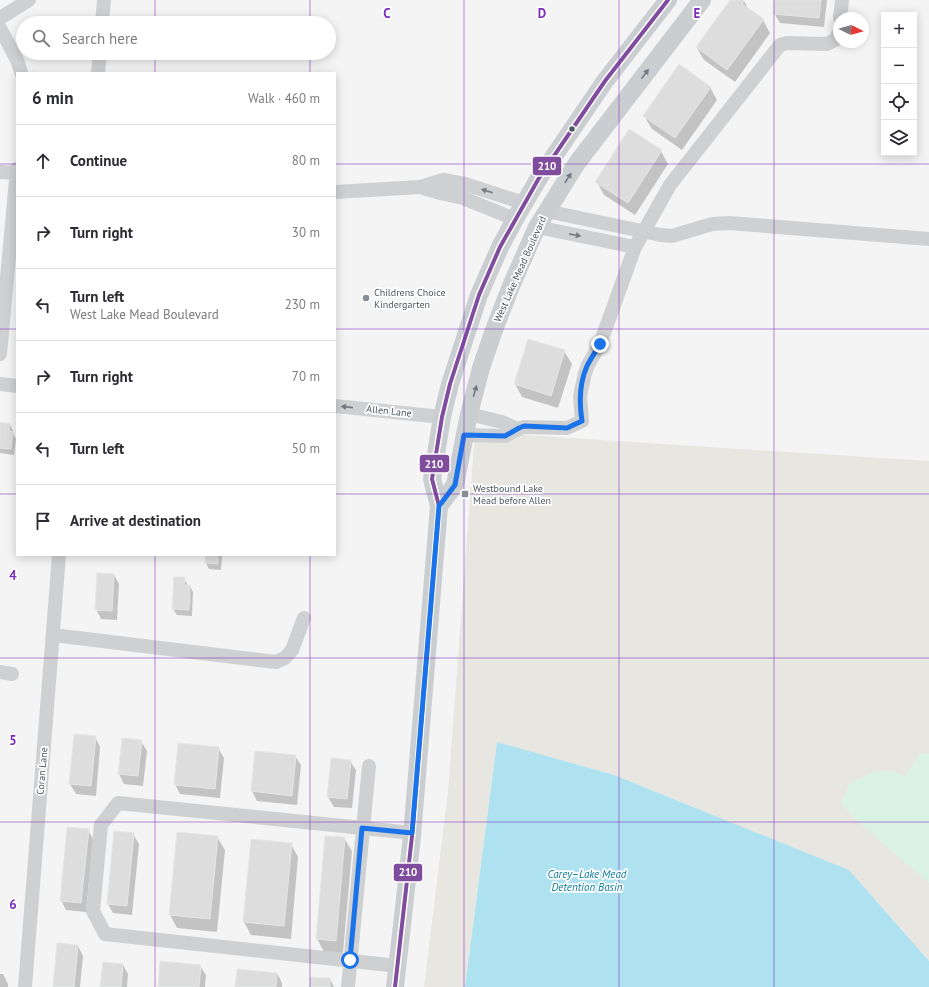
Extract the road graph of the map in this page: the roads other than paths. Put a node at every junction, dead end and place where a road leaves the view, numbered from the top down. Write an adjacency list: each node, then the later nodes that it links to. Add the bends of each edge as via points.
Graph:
1 (29, 0): 8 (street)
2 (104, 0): 7 (street)
3 (668, 0): 21 (main road, via 604,81)
4 (702, 0): 22 (main road, West Lake Mead Boulevard, one-way to 4, via 586,152)
5 (842, 0): 6 (street)
6 (841, 12)
7 (103, 16)
8 (0, 18)
9 (0, 28): 11 (street)
10 (833, 41): 26 (street, via 827,44 787,43 776,49 670,185)
11 (16, 58)
12 (17, 60): 14 (street)
13 (99, 60): 15 (street)
14 (21, 72)
15 (98, 72)
16 (0, 172): 17 (street)
17 (16, 173)
18 (420, 187): 20 (street); 21 (street, one-way to 18, via 465,184 443,180); 23 (street, via 463,198)
19 (16, 192): 25 (street)
20 (336, 192)
21 (524, 203): 22 (main road); 23 (main road)
22 (546, 211): 24 (main road, West Lake Mead Boulevard); 26 (street)
23 (515, 219): 24 (main road); 36 (main road, via 479,295)
24 (537, 227): 28 (street, one-way to 28); 35 (main road, West Lake Mead Boulevard, one-way to 24, via 510,286)
25 (14, 231): 29 (street)
26 (644, 232): 27 (street, via 672,236 712,224 729,222); 28 (street)
27 (929, 239)
28 (635, 247): 37 (street, via 600,344 585,373 580,396 582,421 567,428 524,426)
29 (13, 250): 30 (street)
30 (2, 306): 31 (street)
31 (0, 354)
32 (0, 384): 33 (street)
33 (16, 386)
34 (336, 406): 36 (street, Allen Lane, one-way to 34)
35 (468, 414): 37 (street, via 502,422); 38 (main road, West Lake Mead Boulevard)
36 (442, 417): 39 (main road, via 432,479)
37 (517, 429): 38 (street, via 505,436)
38 (464, 435): 39 (main road, West Lake Mead Boulevard, via 455,485)
39 (439, 506): 45 (main road)
40 (60, 556): 42 (street, Coran Lane)
41 (304, 618): 42 (street, via 292,650 285,658 276,662)
42 (53, 635): 48 (street, Coran Lane)
43 (369, 766): 44 (street)
44 (362, 828): 45 (street); 46 (street); 46 (street, via 118,803 101,825 99,840 93,911 105,934)
45 (412, 833): 47 (main road)
46 (350, 960): 47 (street); 49 (street)
47 (398, 966): 50 (main road)
48 (25, 987)
49 (348, 987)
50 (395, 987)

